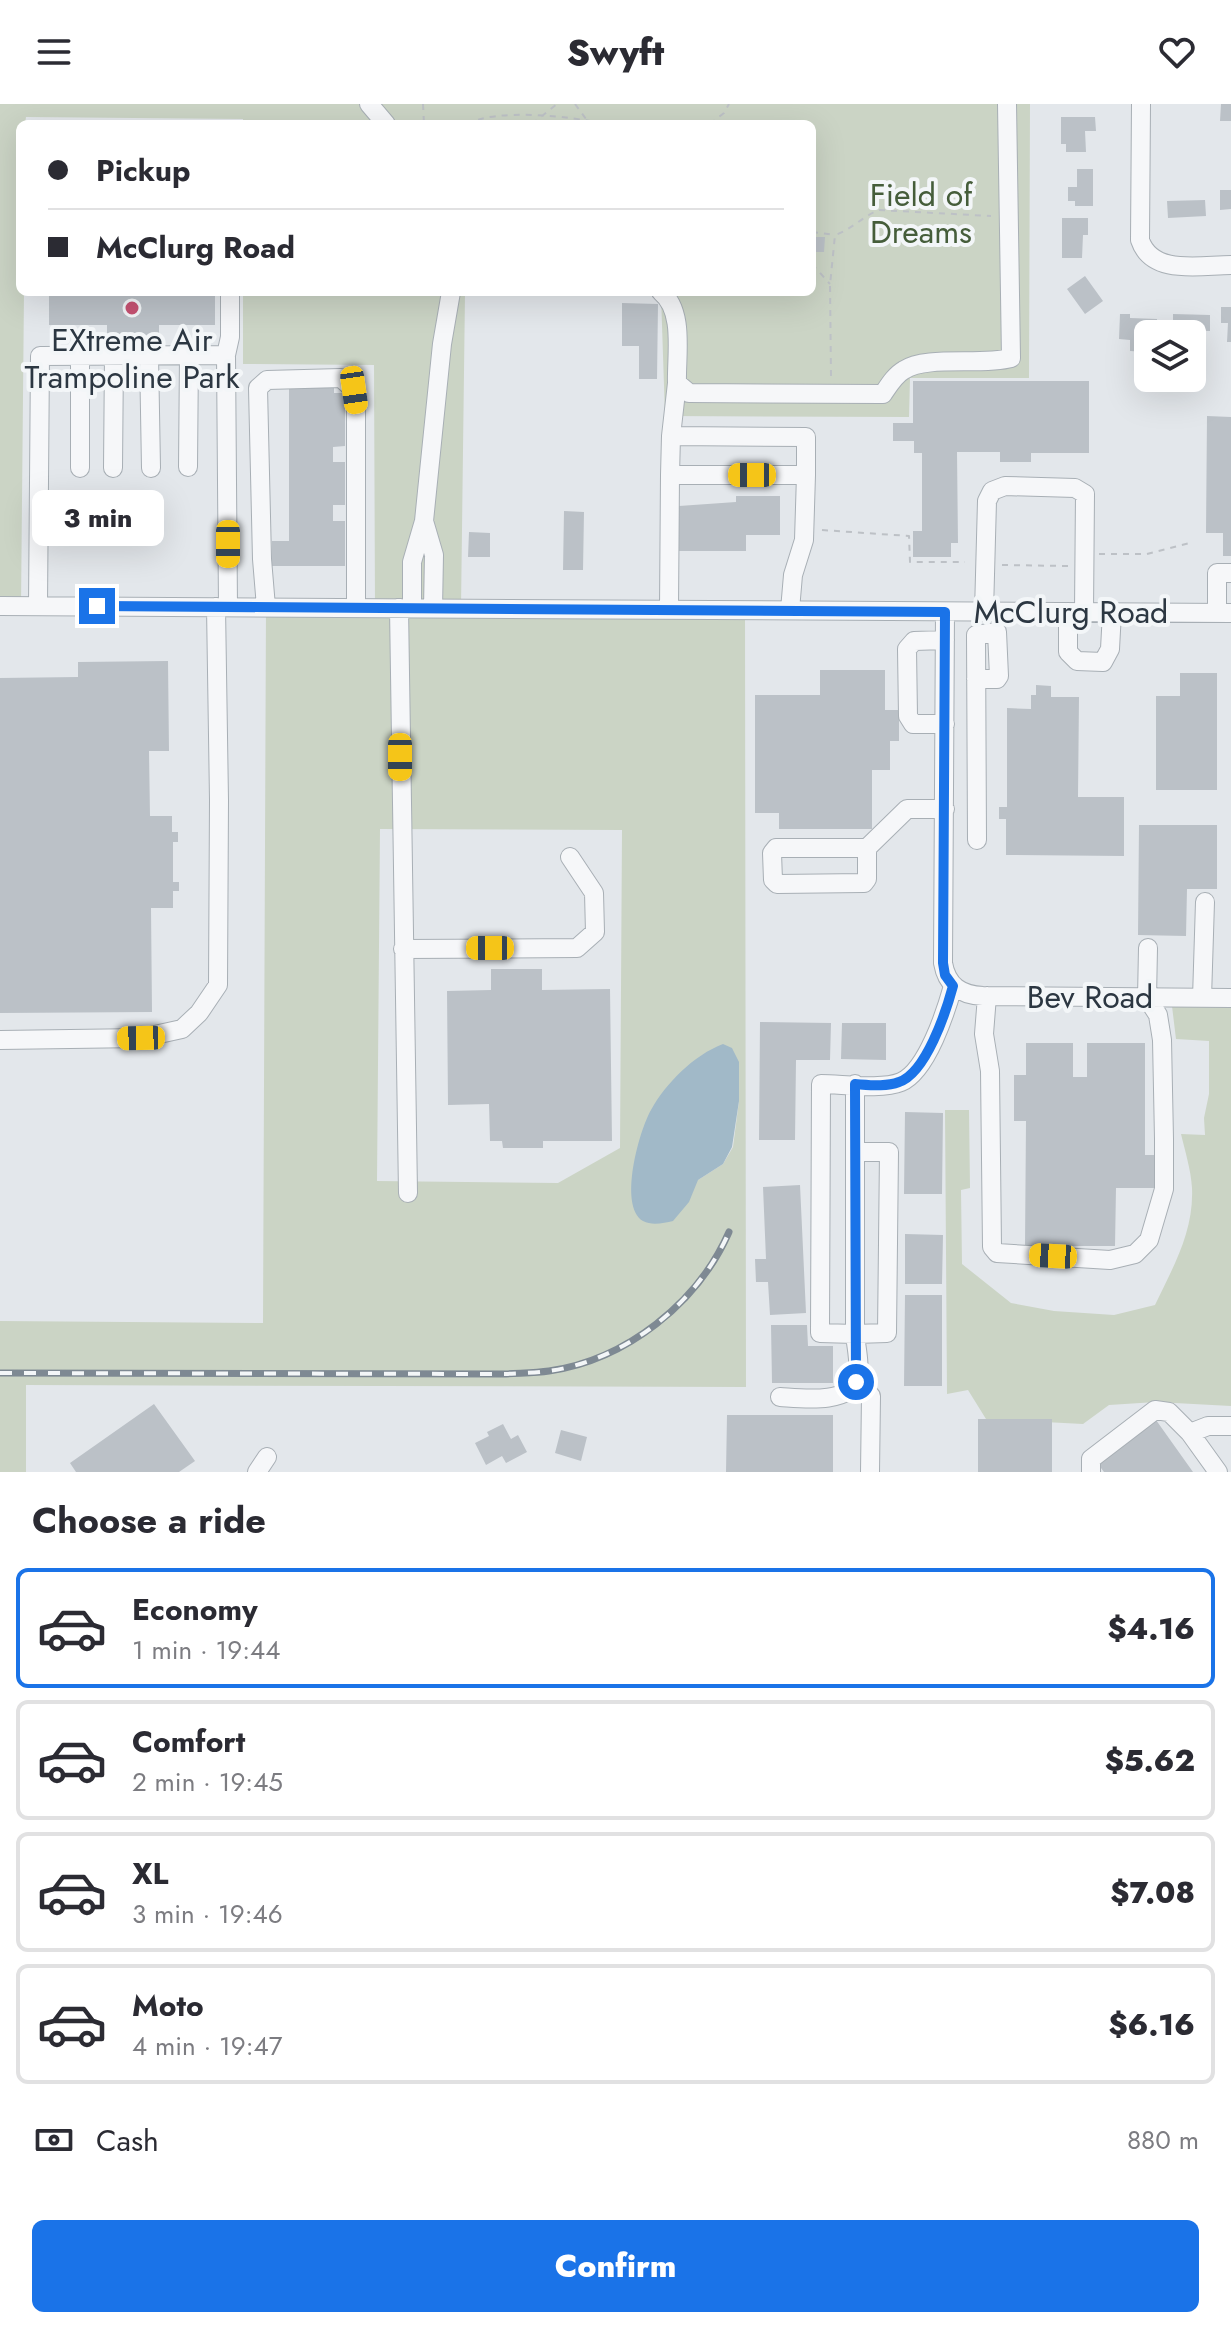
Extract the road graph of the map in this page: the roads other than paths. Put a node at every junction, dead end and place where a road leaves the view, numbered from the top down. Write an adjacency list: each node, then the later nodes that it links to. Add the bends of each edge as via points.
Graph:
1 (369, 104): 4 (street)
2 (1007, 104): 14 (street, via 1011,358 905,368 883,394 689,393)
3 (1141, 104): 5 (street, via 1140,240 1149,257 1165,264)
4 (383, 120)
5 (1231, 265)
6 (230, 296): 12 (street)
7 (450, 296): 22 (street)
8 (667, 296): 14 (street, via 676,315)
9 (114, 355): 10 (street); 13 (street); 18 (street)
10 (149, 355): 11 (street); 19 (street)
11 (189, 355): 12 (street); 16 (street)
12 (226, 355): 26 (street)
13 (80, 356): 17 (street); 25 (street, via 40,356)
14 (677, 383): 15 (street)
15 (671, 436): 20 (street); 21 (street, via 806,437)
16 (188, 467)
17 (80, 468)
18 (113, 468)
19 (151, 468)
20 (670, 475): 21 (street); 31 (street)
21 (806, 475): 32 (street, via 805,528)
22 (424, 521): 29 (street); 30 (street, via 434,555)
23 (1231, 573): 37 (street, via 1217,573)
24 (0, 606): 25 (street, McClurg Road)
25 (38, 606): 26 (street, McClurg Road)
26 (222, 607): 27 (street, McClurg Road); 54 (street, via 218,985 182,1029 141,1038)
27 (266, 607): 28 (street, McClurg Road); 28 (street, via 258,388 267,380 341,378 354,390 356,407)
28 (356, 608): 29 (street, McClurg Road)
29 (406, 608): 30 (street, McClurg Road); 48 (street)
30 (433, 608): 31 (street, McClurg Road)
31 (669, 609): 32 (street, McClurg Road)
32 (790, 610): 33 (street, McClurg Road)
33 (945, 612): 34 (street, McClurg Road); 38 (street)
34 (984, 612): 35 (street, McClurg Road); 35 (street, via 987,501 992,491 1005,486 1075,488 1085,494)
35 (1076, 612): 36 (street, McClurg Road); 36 (street, via 1068,652 1077,661 1103,662 1110,649)
36 (1112, 612): 37 (street, McClurg Road)
37 (1224, 613)
38 (945, 640): 40 (street); 40 (street, via 914,641 907,649 908,716 913,724)
39 (976, 679): 41 (street)
40 (945, 733): 41 (street); 42 (street)
41 (977, 743): 43 (street)
42 (945, 809): 44 (street, via 907,809); 49 (street, via 943,963)
43 (977, 840)
44 (867, 848): 44 (street, via 776,848 773,880 864,883)
45 (570, 857): 48 (street, via 594,893 595,932 577,948)
46 (1205, 902): 52 (street)
47 (1148, 948): 51 (street)
48 (403, 949): 57 (street)
49 (953, 986): 50 (street, Bev Road, via 965,994); 55 (street, via 911,1075 885,1085)
50 (987, 996): 51 (street, Bev Road); 51 (street, via 992,1247 997,1253 1110,1260 1135,1254 1149,1240 1164,1189 1162,1040 1158,1015)
51 (1147, 998): 52 (street, Bev Road)
52 (1202, 998): 53 (street, Bev Road)
53 (1231, 998)
54 (0, 1040)
55 (855, 1084): 56 (street); 58 (street, via 821,1084 820,1333)
56 (855, 1152): 58 (street); 58 (street, via 889,1152 889,1167 887,1333)
57 (408, 1193)
58 (855, 1334): 59 (street)
59 (856, 1382): 60 (street, via 840,1395); 63 (street, via 871,1396)
60 (780, 1397)
61 (1231, 1426): 62 (street)
62 (1190, 1433): 64 (street, via 1169,1412 1155,1410 1091,1459); 65 (street)
63 (870, 1472)
64 (1091, 1472)
65 (1218, 1472)

